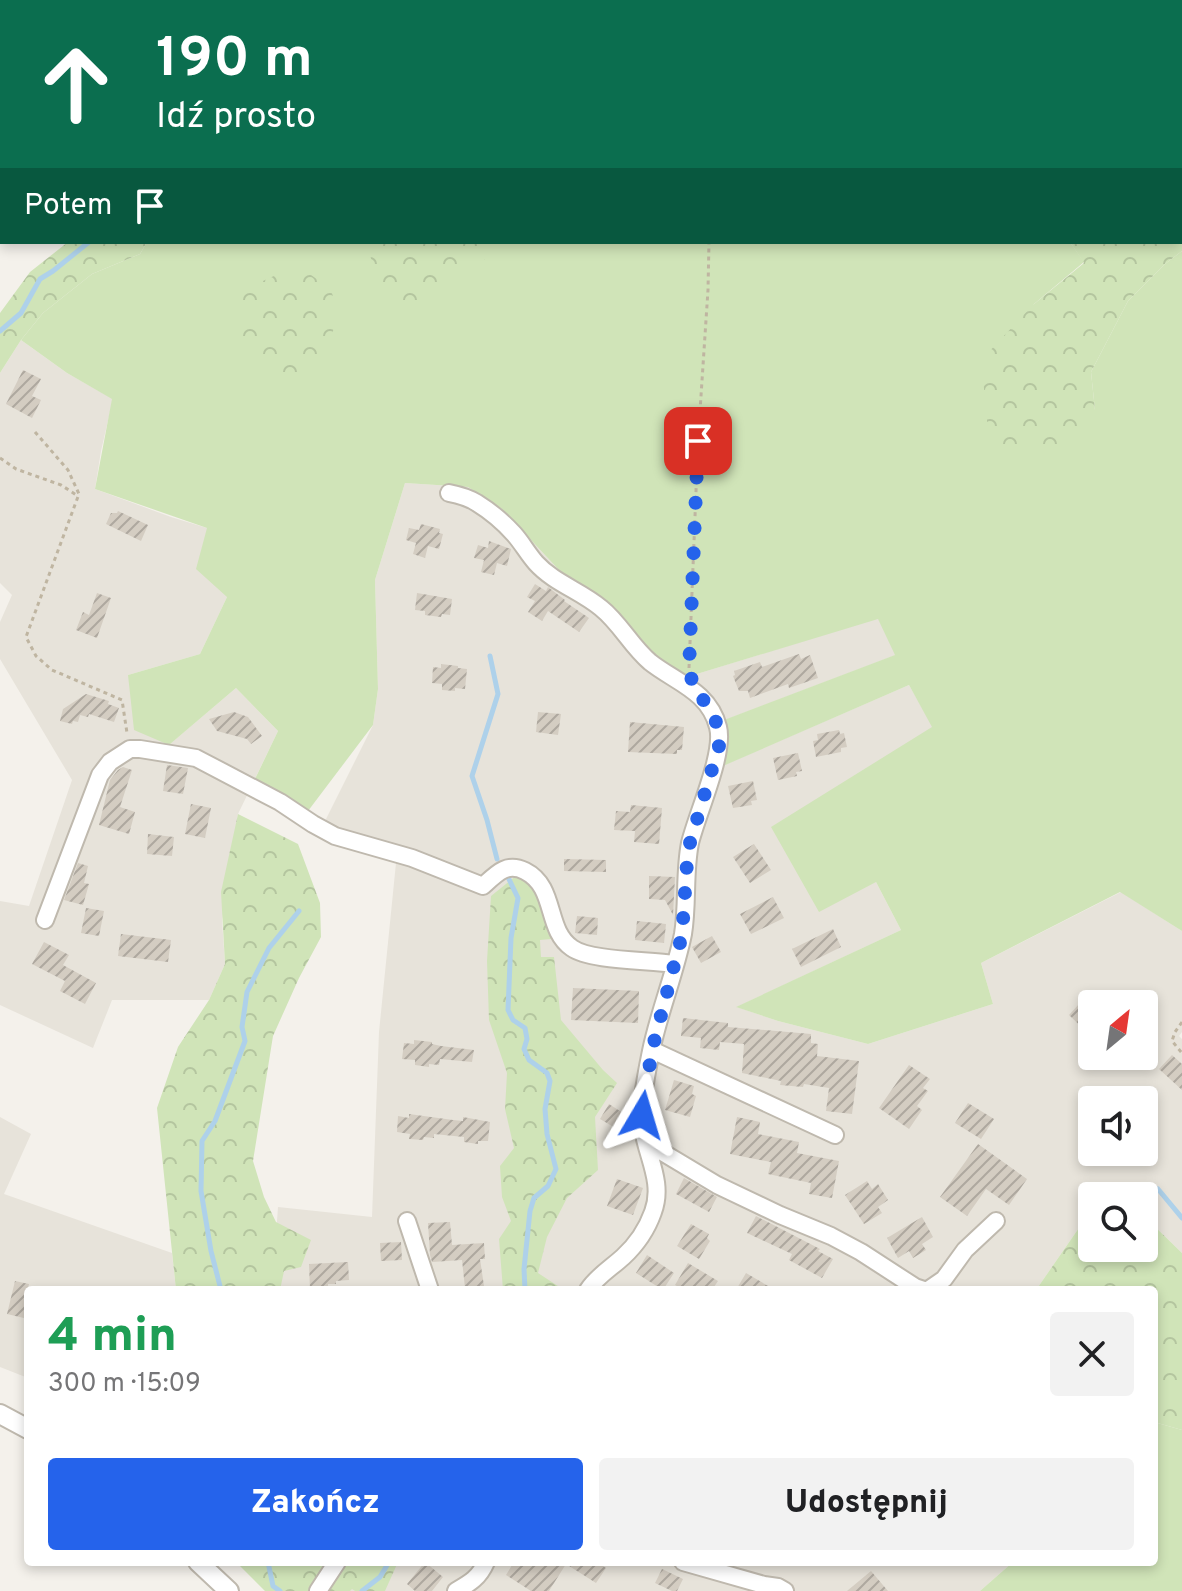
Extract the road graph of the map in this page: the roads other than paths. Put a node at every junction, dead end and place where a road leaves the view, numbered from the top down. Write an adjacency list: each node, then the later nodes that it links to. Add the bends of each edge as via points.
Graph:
1 (449, 493): 3 (street, via 477,503 513,533 549,575 598,605 645,658 695,691 714,716 719,746 690,843 684,920)
2 (45, 920): 3 (street, via 100,775 110,762 140,749 196,758 335,836 483,886 504,868 523,870 546,892 569,947 598,957)
3 (674, 964): 4 (street)
4 (652, 1050): 5 (street); 6 (street, via 642,1115)
5 (835, 1135)
6 (649, 1147): 10 (street, via 657,1186 653,1213 639,1239); 11 (street, via 717,1185 831,1236)
7 (407, 1221): 9 (street)
8 (996, 1221): 12 (street)
9 (429, 1286)
10 (591, 1286)
11 (913, 1286)
12 (933, 1286)
13 (0, 1414): 14 (street)
14 (24, 1427)
15 (202, 1566): 19 (street)
16 (334, 1566): 20 (street)
17 (484, 1566): 21 (street, via 479,1576)
18 (697, 1566): 22 (street)
19 (229, 1591)
20 (318, 1591)
21 (456, 1591)
22 (785, 1591)

